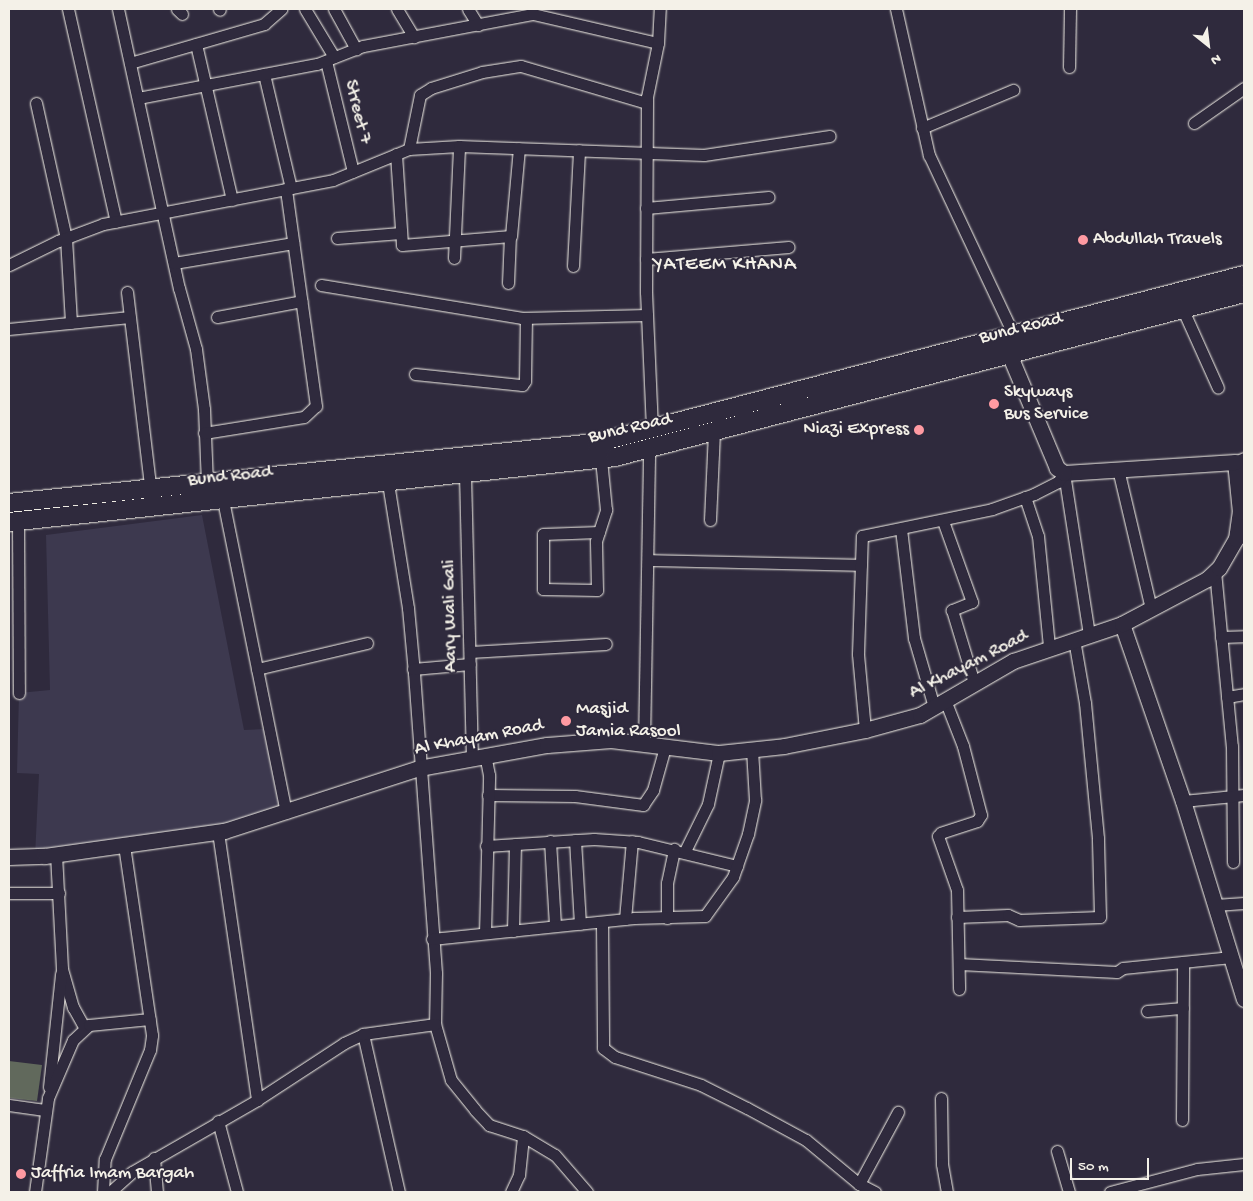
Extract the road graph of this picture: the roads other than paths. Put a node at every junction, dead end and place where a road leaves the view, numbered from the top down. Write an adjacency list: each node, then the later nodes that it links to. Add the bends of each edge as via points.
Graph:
1 (68, 9): 42 (street)
2 (118, 9): 18 (street)
3 (281, 9): 15 (street, via 264,24)
4 (305, 9): 17 (street, Street 7)
5 (334, 9): 16 (street)
6 (397, 9): 13 (street)
7 (468, 9): 12 (street)
8 (660, 9): 14 (street)
9 (896, 9): 28 (street)
10 (1070, 9): 19 (street)
11 (532, 11): 12 (street); 14 (street)
12 (478, 25): 13 (street)
13 (414, 37): 16 (street)
14 (658, 42): 26 (street)
15 (196, 44): 18 (street); 21 (street)
16 (356, 49): 17 (street)
17 (330, 59): 20 (street); 36 (street, Street 7)
18 (130, 63): 24 (street)
19 (1069, 67)
20 (264, 74): 21 (street); 37 (street)
21 (206, 85): 24 (street); 39 (street)
22 (1244, 88): 27 (street)
23 (1013, 90): 28 (street)
24 (138, 98): 41 (street)
25 (36, 102): 45 (street)
26 (647, 103): 32 (street, via 521,66 482,72 431,88 420,95); 34 (street)
27 (1194, 123)
28 (922, 128): 68 (street, via 929,155)
29 (830, 136): 34 (street, via 704,155)
30 (459, 146): 31 (street); 32 (street); 47 (street)
31 (519, 148): 33 (street); 44 (street)
32 (409, 149): 35 (street)
33 (579, 150): 34 (street); 54 (street)
34 (646, 152): 40 (street)
35 (396, 154): 36 (street); 43 (street)
36 (354, 172): 37 (street, via 333,180)
37 (288, 189): 39 (street); 48 (street)
38 (769, 197): 40 (street)
39 (232, 200): 41 (street)
40 (646, 208): 51 (street)
41 (162, 213): 42 (street); 52 (street)
42 (116, 222): 45 (street)
43 (401, 233): 46 (street); 47 (street, via 402,245)
44 (510, 236): 47 (street); 56 (street)
45 (66, 238): 53 (street); 66 (street)
46 (337, 238)
47 (454, 240): 50 (street)
48 (293, 243): 52 (street); 60 (street)
49 (788, 247): 51 (street)
50 (454, 258)
51 (646, 259): 62 (street)
52 (174, 263): 74 (street, via 196,350)
53 (9, 265)
54 (573, 266)
55 (1244, 275): 68 (main road, Bund Road)
56 (508, 284)
57 (321, 285): 65 (street)
58 (127, 292): 63 (street)
59 (1244, 293): 61 (main road, Bund Road)
60 (302, 301): 64 (street); 74 (street, via 316,406 313,412 304,417)
61 (1183, 310): 69 (main road, Bund Road); 71 (street)
62 (647, 315): 65 (street); 72 (street)
63 (129, 317): 66 (street); 83 (street)
64 (217, 317)
65 (526, 318): 70 (street, via 525,381 522,385)
66 (71, 323): 67 (street)
67 (9, 329)
68 (1014, 336): 72 (main road, Bund Road)
69 (1009, 354): 73 (main road, Bund Road); 79 (street, via 1058,468)
70 (415, 374)
71 (1218, 388)
72 (652, 429): 82 (main road, Bund Road, via 596,443)
73 (714, 431): 75 (main road, Bund Road); 88 (street)
74 (204, 433): 82 (street)
75 (649, 448): 76 (main road, Bund Road); 93 (street)
76 (601, 459): 80 (main road, Bund Road); 92 (street, via 606,510)
77 (1240, 460): 78 (street); 95 (street, via 1240,512 1236,539)
78 (1118, 469): 79 (street); 96 (street)
79 (1064, 473): 84 (street, via 1058,482); 98 (street)
80 (465, 474): 81 (main road, Bund Road); 104 (street, Aary Wali Gali)
81 (388, 482): 85 (main road, Bund Road); 107 (street, via 408,608)
82 (207, 483): 83 (main road, Bund Road)
83 (150, 488): 86 (main road, Bund Road); 87 (street)
84 (1025, 497): 90 (street); 103 (street, via 1038,536)
85 (223, 500): 87 (main road, Bund Road); 106 (street)
86 (9, 503)
87 (151, 506): 89 (main road, Bund Road)
88 (710, 520)
89 (13, 521): 109 (street)
90 (943, 521): 91 (street); 108 (street, via 972,602 952,610)
91 (901, 529): 94 (street, via 862,536); 112 (street, via 914,638)
92 (599, 532): 92 (street, via 543,534 543,589 597,590)
93 (648, 560): 94 (street); 114 (street)
94 (861, 565): 113 (street, via 858,654)
95 (1215, 571): 96 (street, Al Khayam Road); 99 (street)
96 (1151, 609): 97 (street, Al Khayam Road)
97 (1122, 624): 98 (street, Al Khayam Road); 125 (street)
98 (1082, 636): 103 (street, Al Khayam Road); 143 (street, via 1085,703 1098,828 1100,917 1019,920 1008,915)
99 (1221, 636): 100 (street); 111 (street)
100 (1244, 636)
101 (367, 643): 106 (street)
102 (606, 644): 104 (street)
103 (1049, 647): 108 (street, Al Khayam Road, via 1013,661)
104 (470, 652): 105 (street, Aary Wali Gali)
105 (470, 664): 107 (street); 120 (street, Aary Wali Gali)
106 (257, 669): 126 (street)
107 (413, 669): 121 (street)
108 (974, 683): 112 (street, Al Khayam Road)
109 (19, 693)
110 (1244, 694): 111 (street)
111 (1227, 697): 116 (street)
112 (940, 704): 113 (street, Al Khayam Road, via 920,715); 143 (street, via 963,746 981,815 977,821 940,832 938,836 958,890)
113 (865, 730): 118 (street, Al Khayam Road)
114 (644, 744): 117 (street, Al Khayam Road); 120 (street, Al Khayam Road, via 611,740 548,745)
115 (1244, 745): 116 (street)
116 (1232, 746): 123 (street)
117 (665, 747): 119 (street, Al Khayam Road); 122 (street, via 653,790 643,805 575,796)
118 (752, 750): 119 (street, Al Khayam Road); 138 (street, via 755,800)
119 (719, 753): 134 (street, via 718,772 708,804)
120 (479, 756): 121 (street, Al Khayam Road); 122 (street, Aary Wali Gali)
121 (418, 768): 126 (street, Al Khayam Road); 151 (street)
122 (488, 795): 133 (street, Aary Wali Gali)
123 (1232, 796): 124 (street); 125 (street); 137 (street)
124 (1244, 796)
125 (1183, 801): 142 (street)
126 (286, 813): 127 (street, Al Khayam Road)
127 (218, 832): 132 (street, Al Khayam Road); 166 (street)
128 (575, 840): 129 (street); 130 (street); 147 (street)
129 (550, 841): 131 (street); 148 (street)
130 (632, 841): 134 (street); 145 (street)
131 (515, 844): 133 (street); 149 (street)
132 (124, 845): 135 (street, Al Khayam Road); 160 (street)
133 (486, 846): 150 (street, Aary Wali Gali)
134 (680, 850): 138 (street); 144 (street, via 667,883)
135 (56, 854): 136 (street, Al Khayam Road); 140 (street)
136 (9, 857)
137 (1233, 862)
138 (737, 866): 144 (street, via 733,877 705,916)
139 (9, 893): 140 (street)
140 (59, 893): 155 (street)
141 (1244, 903): 142 (street)
142 (1215, 905): 153 (street)
143 (958, 917): 154 (street)
144 (667, 918): 145 (street)
145 (625, 919): 146 (street)
146 (602, 923): 147 (street); 176 (street, via 603,1048 615,1058 701,1085 747,1108 806,1140)
147 (580, 924): 148 (street)
148 (556, 926): 149 (street)
149 (513, 931): 150 (street)
150 (485, 933): 151 (street)
151 (432, 939): 161 (street, via 436,973)
152 (1183, 962): 153 (street); 154 (street, via 1123,968 1117,972); 158 (street)
153 (1237, 963): 157 (street)
154 (959, 964): 156 (street)
155 (62, 970): 162 (street, via 73,1006); 164 (street)
156 (960, 989)
157 (1244, 999)
158 (1183, 1008): 159 (street); 170 (street)
159 (1147, 1011)
160 (150, 1019): 162 (street); 178 (street, via 150,1050 105,1159)
161 (435, 1024): 163 (street); 172 (street, via 451,1080 489,1125)
162 (84, 1027): 164 (street, via 69,1046)
163 (363, 1034): 166 (street, via 318,1058); 182 (street)
164 (48, 1098): 168 (street)
165 (941, 1098): 186 (street, via 942,1164)
166 (257, 1100): 171 (street)
167 (9, 1105): 168 (street)
168 (45, 1110): 177 (street)
169 (898, 1112): 176 (street)
170 (1182, 1120)
171 (218, 1121): 174 (street); 181 (street)
172 (523, 1136): 183 (street, via 519,1174); 184 (street, via 555,1155)
173 (1057, 1151): 187 (street)
174 (154, 1158): 179 (street); 180 (street)
175 (1244, 1164): 188 (street, via 1197,1169)
176 (859, 1184): 185 (street)
177 (35, 1192)
178 (103, 1192)
179 (110, 1192)
180 (157, 1192)
181 (237, 1192)
182 (399, 1192)
183 (511, 1192)
184 (587, 1192)
185 (874, 1192)
186 (947, 1192)
187 (1068, 1192)
188 (1110, 1192)

